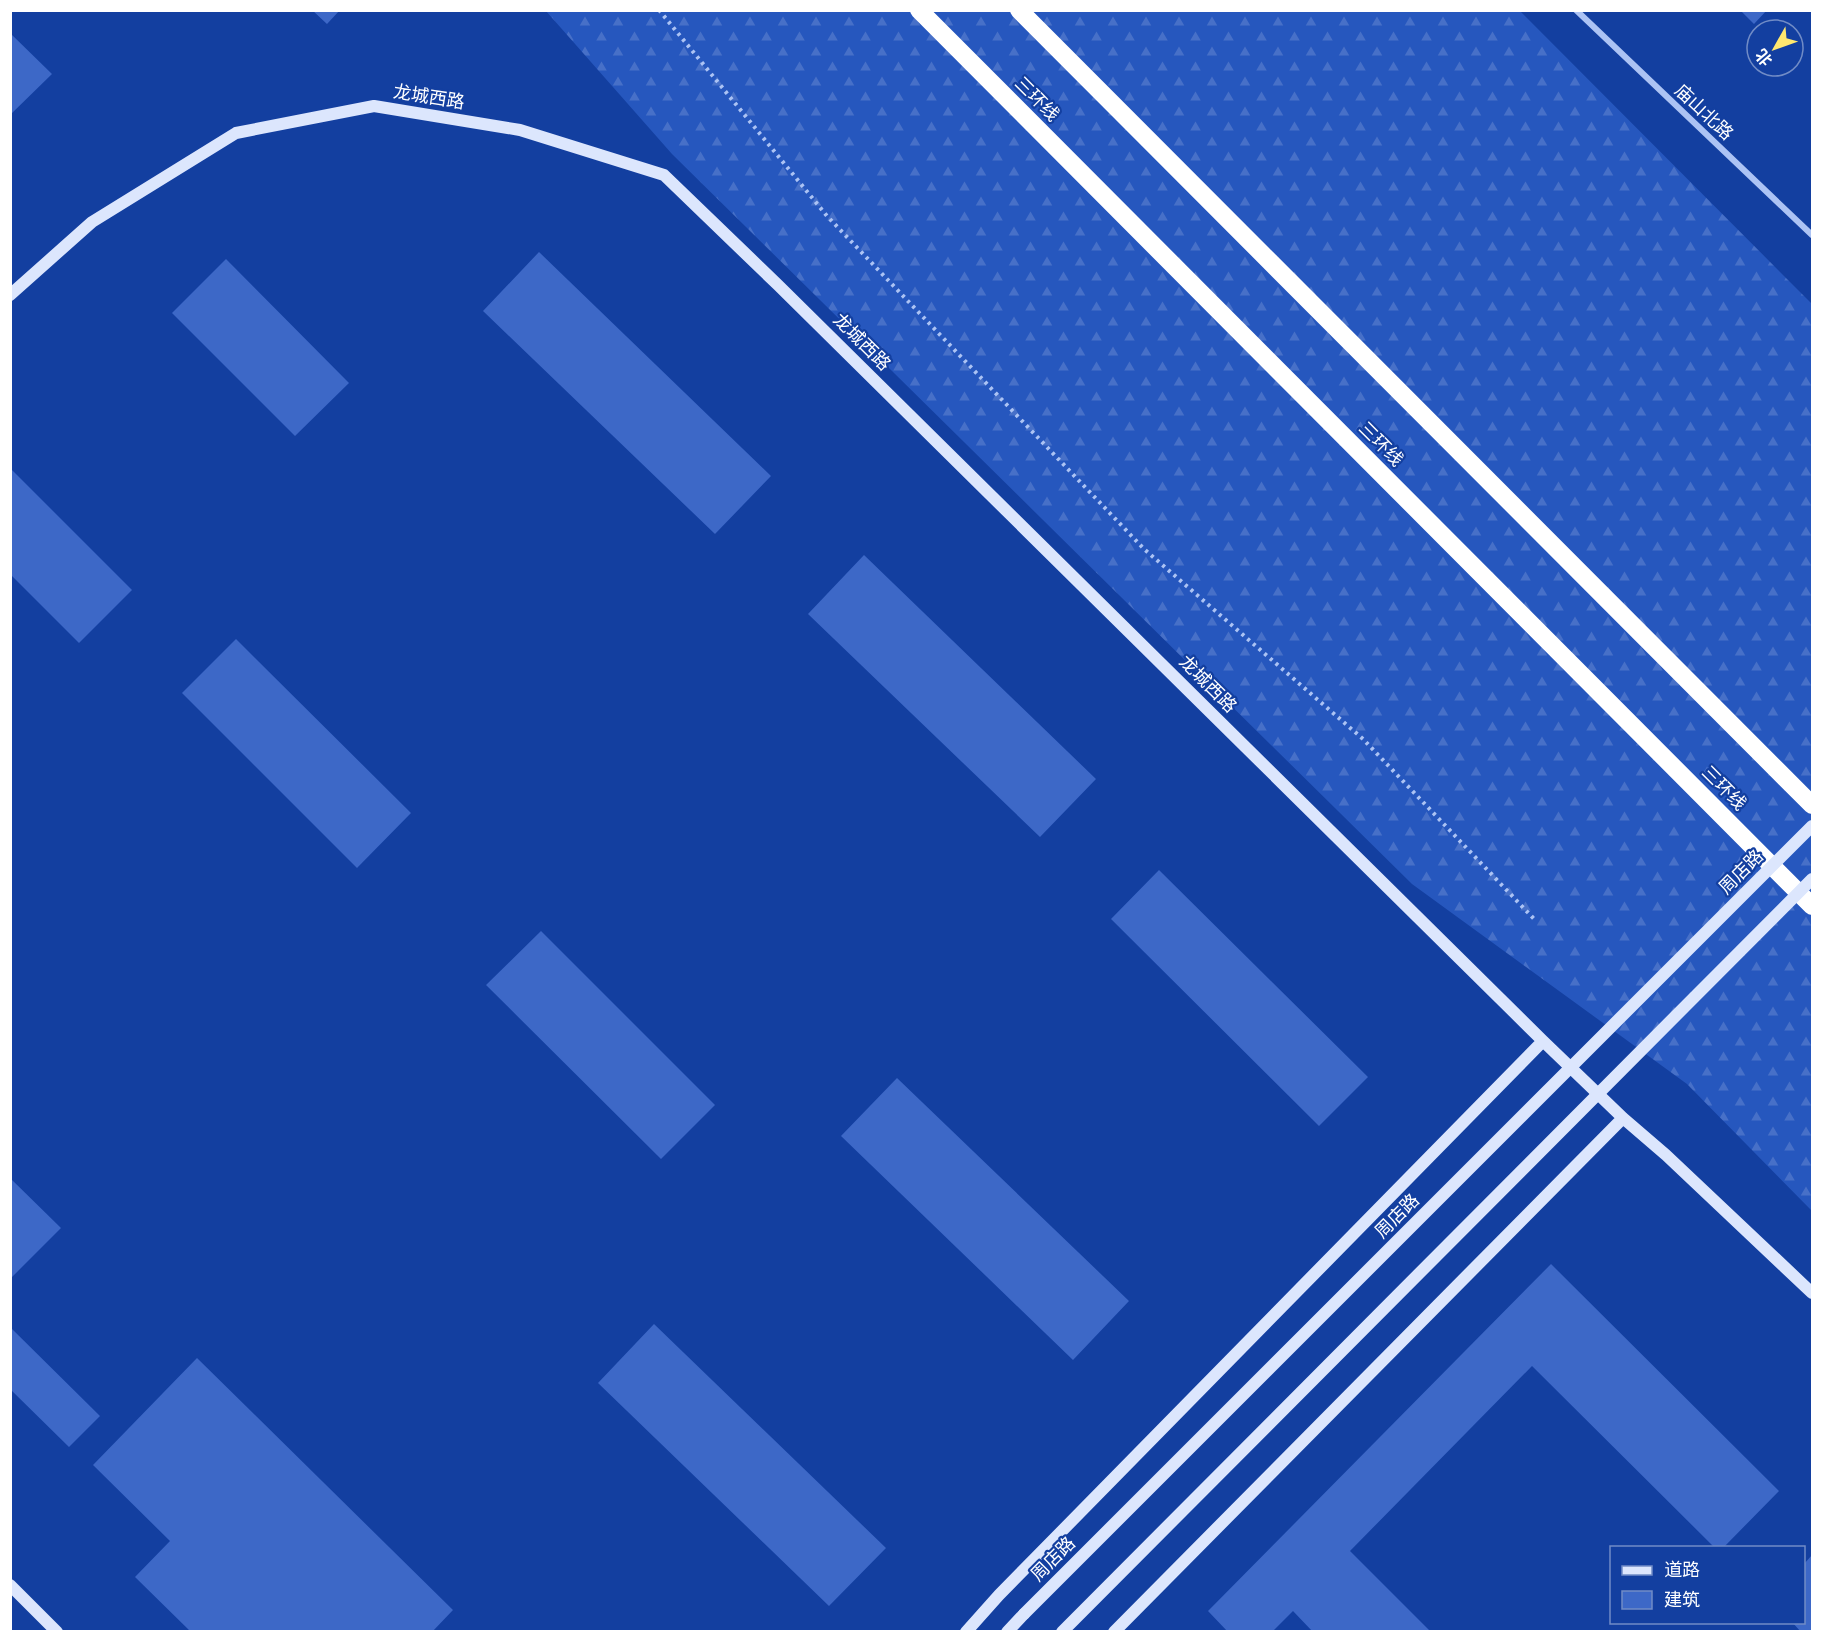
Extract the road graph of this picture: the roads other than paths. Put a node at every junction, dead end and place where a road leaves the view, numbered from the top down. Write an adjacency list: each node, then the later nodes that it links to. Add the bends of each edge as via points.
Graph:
1 (919, 10): 9 (highway, 三环线)
2 (1019, 10): 6 (highway)
3 (1576, 10): 4 (street, 庙山北路)
4 (1812, 235)
5 (10, 294): 10 (street, 龙城西路, via 92,222 236,133 363,108 374,106 520,130 664,175)
6 (1812, 805)
7 (1812, 826): 16 (street, 周店路, bridge)
8 (1812, 879): 17 (street, bridge)
9 (1812, 906)
10 (1544, 1041): 11 (street, 龙城西路); 15 (street, via 1039,1553)
11 (1623, 1118): 12 (street, 龙城西路); 18 (street)
12 (1812, 1293)
13 (10, 1585): 14 (street)
14 (57, 1632)
15 (966, 1632)
16 (1007, 1632)
17 (1062, 1632)
18 (1114, 1632)

